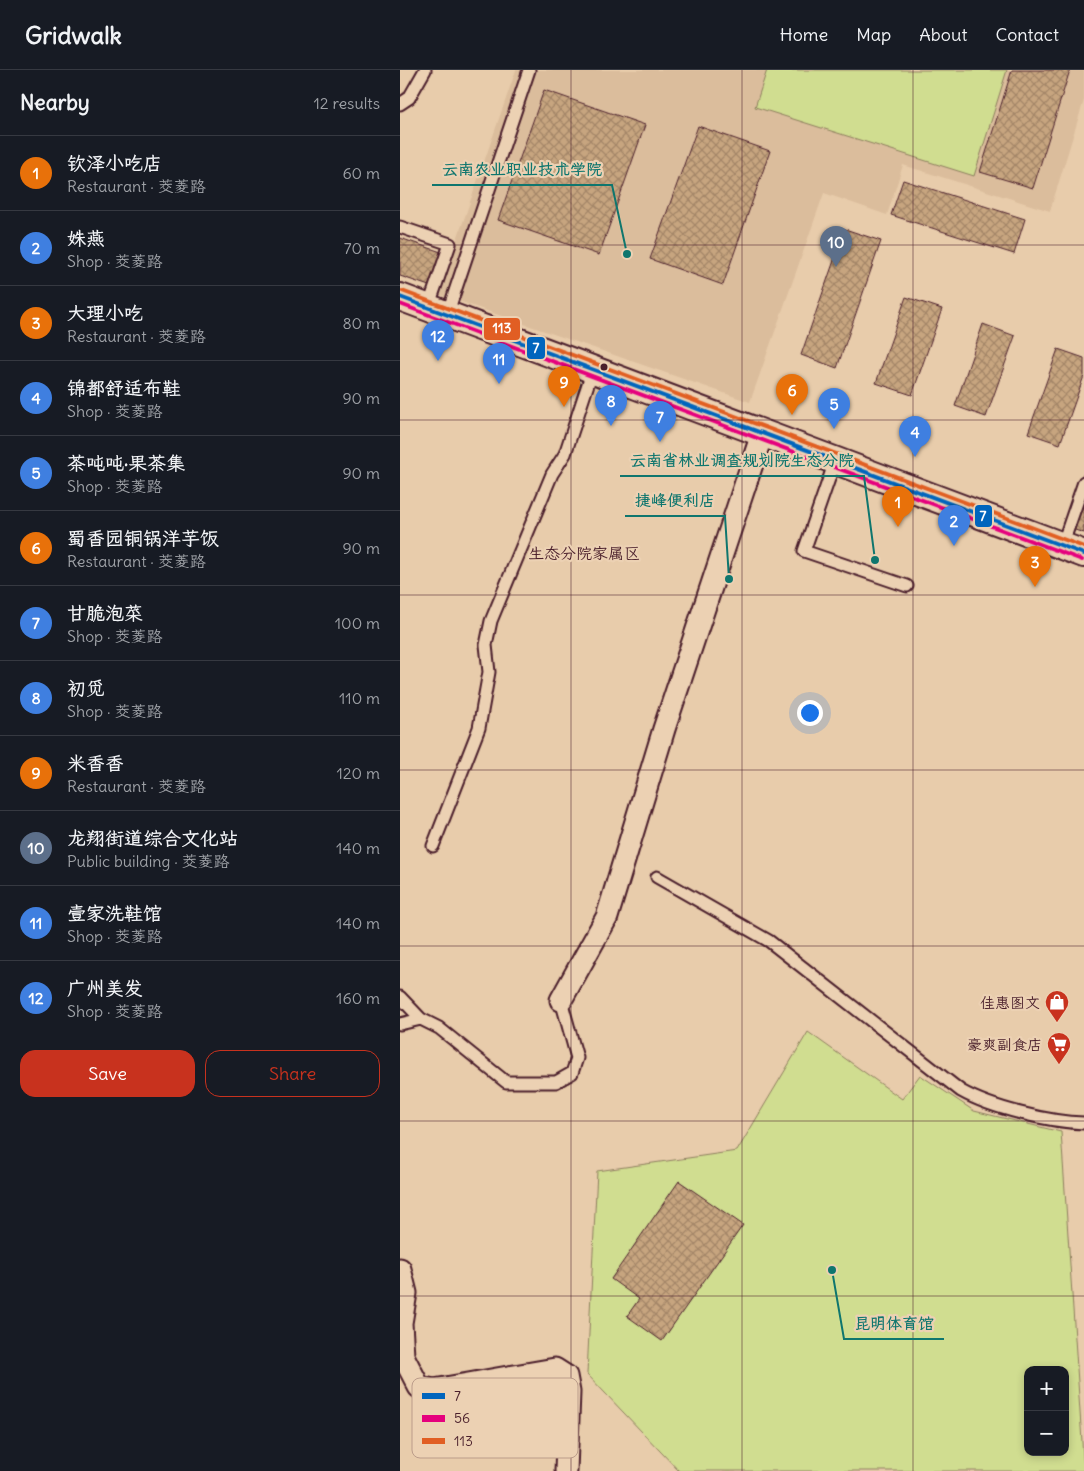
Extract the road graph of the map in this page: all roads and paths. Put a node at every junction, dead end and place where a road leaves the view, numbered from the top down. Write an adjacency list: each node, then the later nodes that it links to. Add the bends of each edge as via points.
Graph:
1 (425, 70): 3 (lane, via 409,98)
2 (529, 70): 6 (lane)
3 (400, 104)
4 (400, 227): 6 (lane, via 450,244)
5 (400, 297): 6 (street)
6 (438, 311): 12 (street)
7 (400, 313): 8 (street)
8 (589, 381): 9 (street); 15 (lane, via 565,454 552,474 491,621 486,646 489,672 479,728)
9 (758, 443): 10 (street); 18 (street, via 664,729 607,917)
10 (832, 470): 13 (street); 14 (lane, via 804,551)
11 (1084, 482): 12 (lane)
12 (1073, 550)
13 (1084, 565)
14 (907, 586)
15 (433, 846)
16 (657, 876): 21 (lane, via 769,941 961,1091 978,1100 1060,1122)
17 (400, 997): 19 (lane)
18 (562, 1000): 19 (lane, via 577,1058 572,1073 556,1082 506,1082 439,1028)
19 (421, 1019): 20 (lane)
20 (400, 1024)
21 (1084, 1122)
22 (400, 1269): 23 (street, via 406,1293 401,1323 403,1356)
23 (414, 1378)
24 (503, 1378): 25 (street, via 555,1369)
25 (566, 1378)
26 (566, 1458): 27 (street)
27 (566, 1471)

